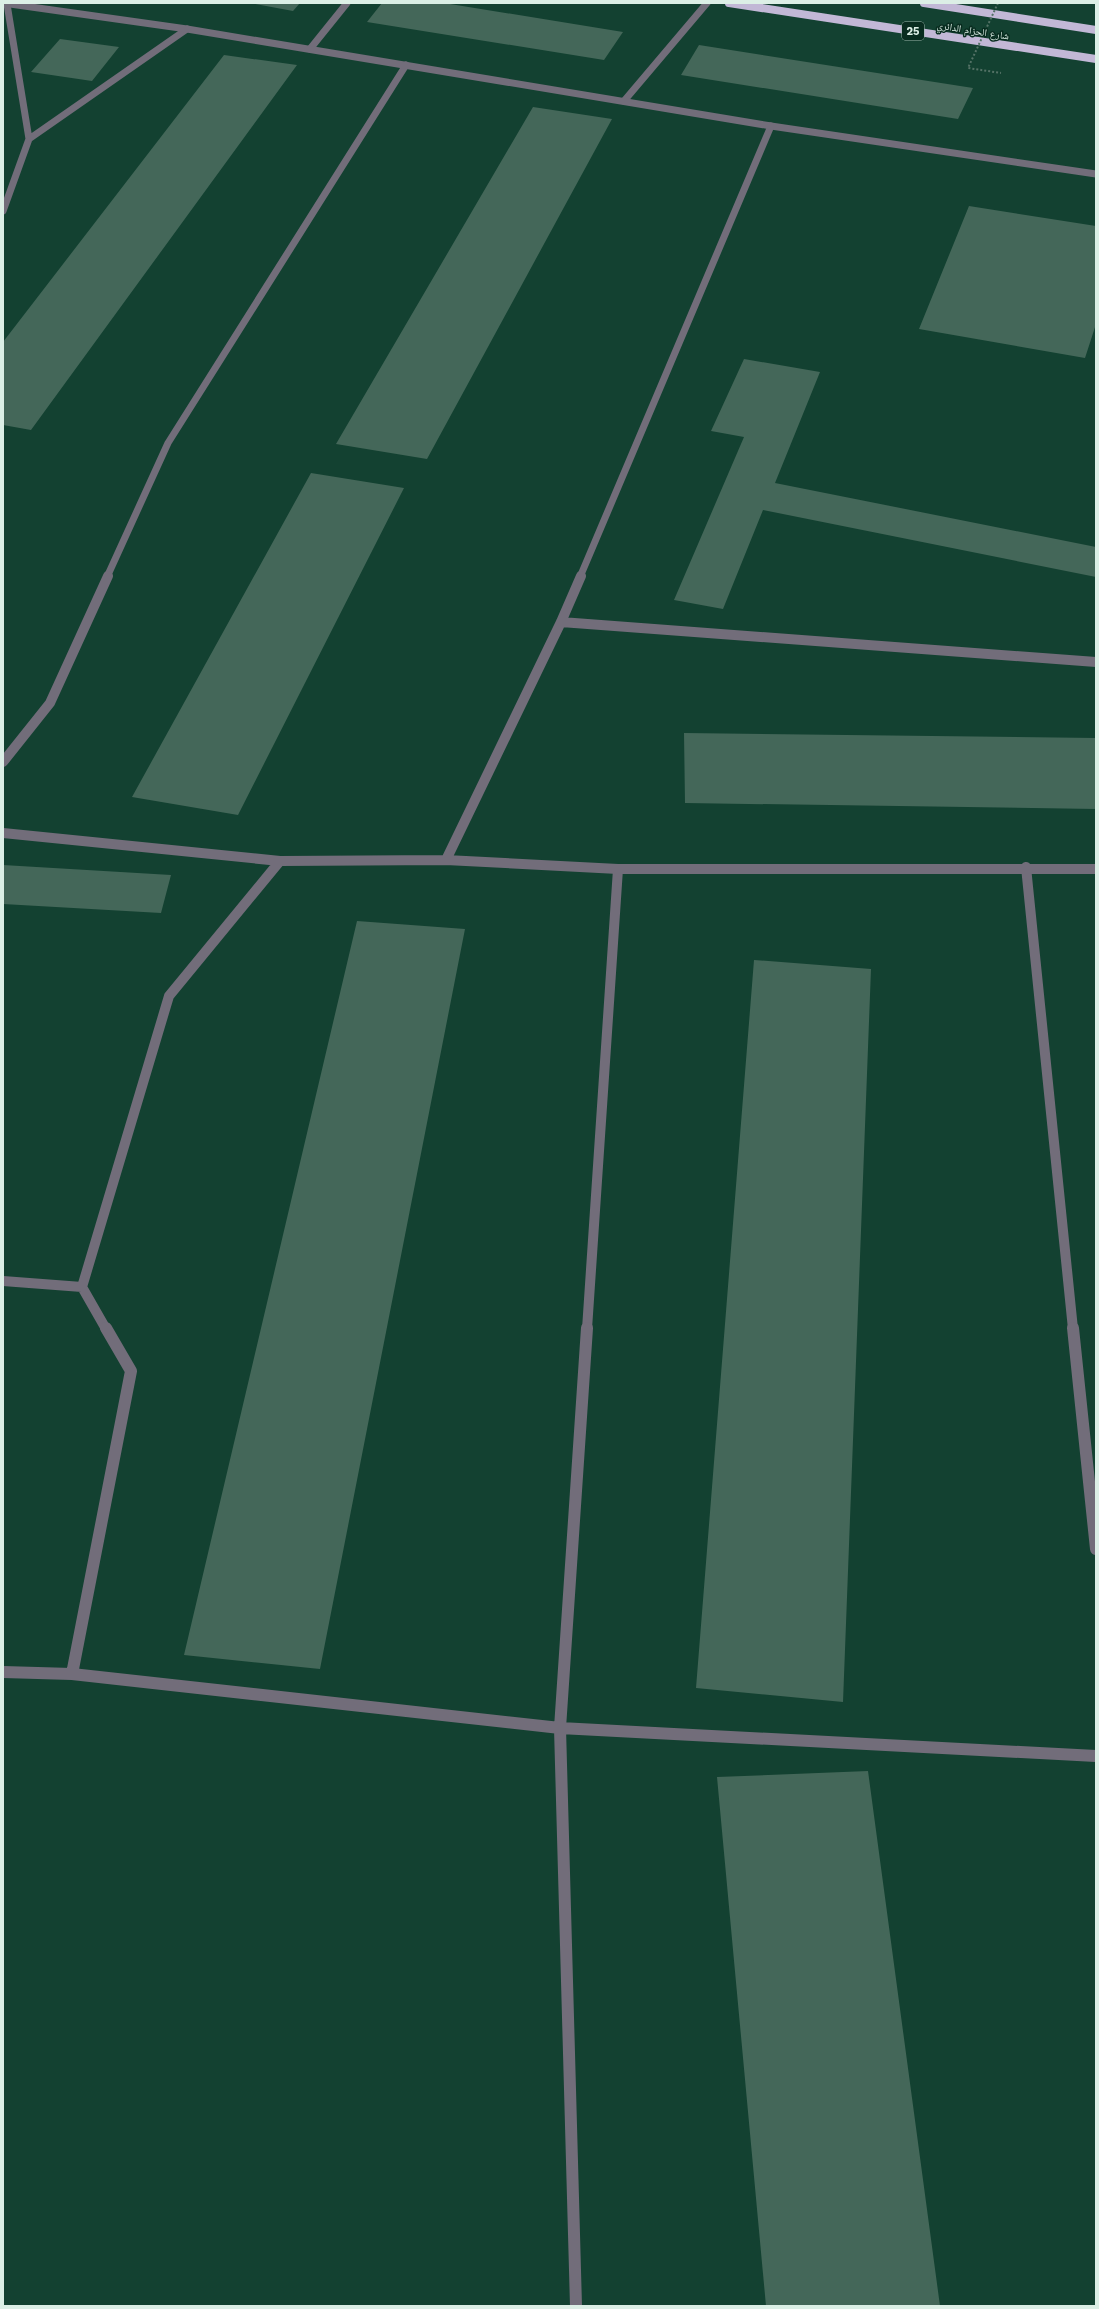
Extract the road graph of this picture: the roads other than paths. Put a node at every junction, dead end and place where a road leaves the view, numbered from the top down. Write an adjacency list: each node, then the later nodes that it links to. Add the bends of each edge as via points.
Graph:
1 (5, 3): 6 (street); 13 (street)
2 (347, 3): 8 (street)
3 (707, 3): 11 (street)
4 (729, 3): 9 (highway, شارع الحزام الدائري / 25)
5 (924, 3): 7 (highway, شارع الحزام الدائري)
6 (188, 29): 8 (street); 13 (street)
7 (1096, 30)
8 (310, 49): 10 (street)
9 (1096, 59)
10 (406, 65): 11 (street); 18 (street, via 168,443 50,703)
11 (624, 102): 12 (street)
12 (771, 126): 14 (street); 16 (street)
13 (29, 139): 15 (street)
14 (1096, 174)
15 (3, 211)
16 (561, 622): 17 (street); 21 (street)
17 (1096, 662)
18 (3, 762)
19 (3, 833): 20 (street)
20 (280, 860): 21 (street); 26 (street, via 169,996)
21 (446, 860): 24 (street)
22 (1026, 867): 23 (street); 24 (street); 27 (street)
23 (1096, 868)
24 (618, 869): 30 (street)
25 (3, 1281): 26 (street)
26 (82, 1287): 29 (street, via 131,1371)
27 (1096, 1549)
28 (3, 1672): 29 (street)
29 (72, 1674): 30 (street)
30 (560, 1728): 31 (street); 32 (street)
31 (1096, 1756)
32 (576, 2306)

